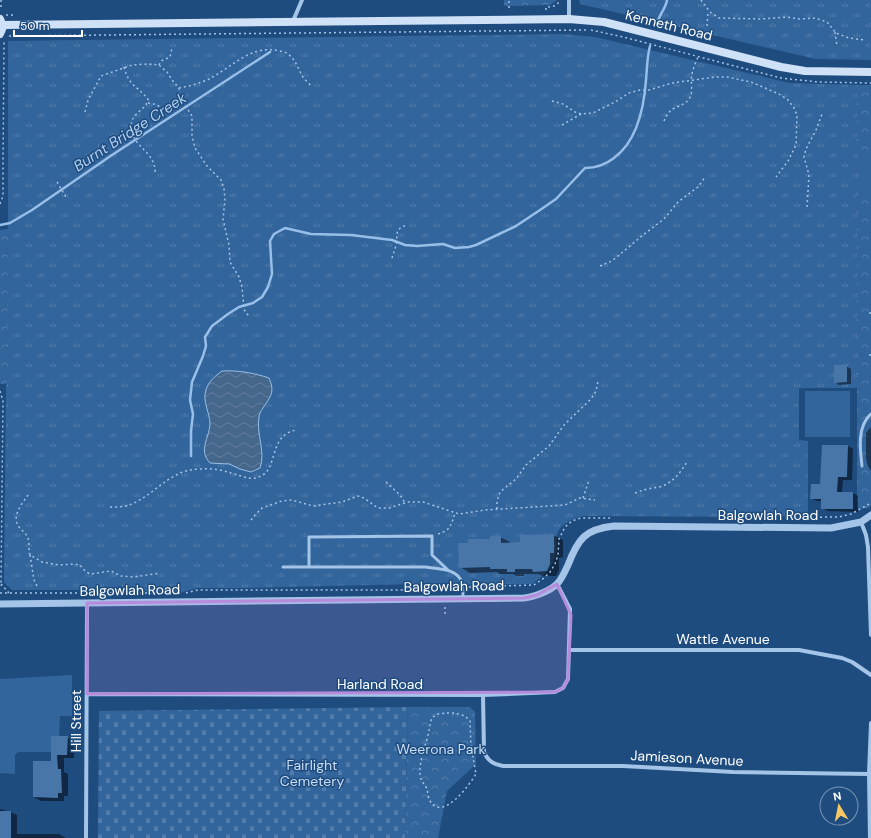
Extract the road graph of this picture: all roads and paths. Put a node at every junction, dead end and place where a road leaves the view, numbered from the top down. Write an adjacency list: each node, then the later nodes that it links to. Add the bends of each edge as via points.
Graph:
1 (1, 0): 11 (path)
2 (302, 0): 13 (street)
3 (509, 0): 7 (path)
4 (560, 0): 8 (path, via 558,4)
5 (569, 0): 12 (street)
6 (701, 0): 9 (path)
7 (508, 8)
8 (546, 8)
9 (707, 10): 14 (path); 15 (path, via 719,18 730,19 815,18 827,22)
10 (15, 15): 11 (path)
11 (2, 18): 13 (main road, Kenneth Road); 16 (main road)
12 (569, 19): 13 (main road, Kenneth Road); 23 (main road, Kenneth Road, via 604,22 781,67 806,71)
13 (293, 21)
14 (707, 26)
15 (834, 31): 17 (path, via 849,38); 18 (path)
16 (3, 37): 20 (path, via 590,30); 41 (path, via 4,165 3,196)
17 (864, 40)
18 (837, 46)
19 (172, 48): 21 (path, via 170,57)
20 (698, 57): 24 (path); 25 (path, via 788,79)
21 (159, 64): 22 (path); 27 (path)
22 (124, 67): 30 (path, via 126,77 143,92); 31 (path, via 101,76 88,100)
23 (871, 72)
24 (691, 80): 32 (path, via 629,93 593,113); 34 (path, via 690,98 673,108); 38 (path, via 715,77 738,79 752,82 788,100 797,115 796,145)
25 (871, 83)
26 (311, 86): 27 (path, via 294,59 287,53 264,49 253,52 210,78)
27 (179, 88): 28 (path)
28 (182, 100): 30 (path, via 168,108); 46 (path, via 192,116 195,148 207,166 221,180 224,189 223,219 230,262 239,277 244,309)
29 (552, 101): 32 (path)
30 (148, 103): 36 (path, via 136,113 131,128 140,146 153,160)
31 (85, 112)
32 (581, 114): 35 (path)
33 (822, 114): 42 (path, via 804,156 809,175)
34 (664, 121)
35 (562, 125)
36 (155, 172)
37 (705, 177): 45 (path, via 664,219 612,261)
38 (776, 177)
39 (57, 182): 40 (path)
40 (66, 197)
41 (0, 202)
42 (807, 207)
43 (407, 225): 44 (path, via 397,232)
44 (392, 258)
45 (600, 266)
46 (249, 316)
47 (598, 381): 61 (path, via 596,391 588,403 564,425 549,446 500,492)
48 (0, 391): 73 (path)
49 (871, 414): 52 (lane, via 867,417 861,434)
50 (296, 430): 60 (path, via 285,434 278,442 265,474 256,478 201,468 185,470 134,504)
51 (687, 462): 55 (path, via 668,483)
52 (862, 466)
53 (590, 480): 57 (path)
54 (386, 482): 59 (path, via 400,495)
55 (635, 493)
56 (28, 495): 67 (path, via 18,509 16,522 27,536)
57 (583, 498): 58 (path); 61 (path, via 565,505)
58 (595, 500)
59 (404, 503): 62 (path, via 424,502); 64 (path, via 389,508 378,508 358,496 342,502 313,506 292,500 282,501 262,508)
60 (110, 507)
61 (498, 509): 62 (path)
62 (455, 513): 66 (path, via 446,532)
63 (871, 515): 65 (street, Balgowlah Road)
64 (251, 520)
65 (861, 522): 72 (street, Balgowlah Road, via 841,527 814,528 602,528 585,535 578,542); 79 (street, via 868,547)
66 (432, 536): 69 (lane, via 309,537); 70 (lane, via 432,556)
67 (30, 555): 71 (path, via 42,562 80,566 91,574 111,571 121,576 134,577); 74 (path)
68 (283, 567): 69 (lane)
69 (309, 567): 70 (lane, via 426,567)
70 (448, 570): 76 (lane, via 457,574 462,582)
71 (160, 573)
72 (557, 584): 76 (street, Balgowlah Road, via 530,597); 80 (street, Harland Road, via 570,609)
73 (1, 585): 75 (path)
74 (37, 586)
75 (10, 593)
76 (463, 599): 77 (street, Balgowlah Road)
77 (87, 603): 78 (street, Balgowlah Road); 82 (street, Hill Street)
78 (0, 604)
79 (871, 634)
80 (569, 650): 81 (street, Wattle Avenue, via 799,650 842,658); 83 (street, Harland Road, via 568,679 560,690 547,694)
81 (871, 675)
82 (87, 694): 83 (street, Harland Road); 88 (street, Hill Street)
83 (483, 695): 85 (street, Jamieson Avenue, via 484,752 495,765 623,766 733,772)
84 (871, 723): 85 (street)
85 (869, 774): 87 (street)
86 (451, 804): 86 (path, via 434,806 420,776 422,755 432,718 447,712 465,716 470,722 476,774)
87 (871, 810): 89 (street)
88 (86, 838)
89 (870, 838)

